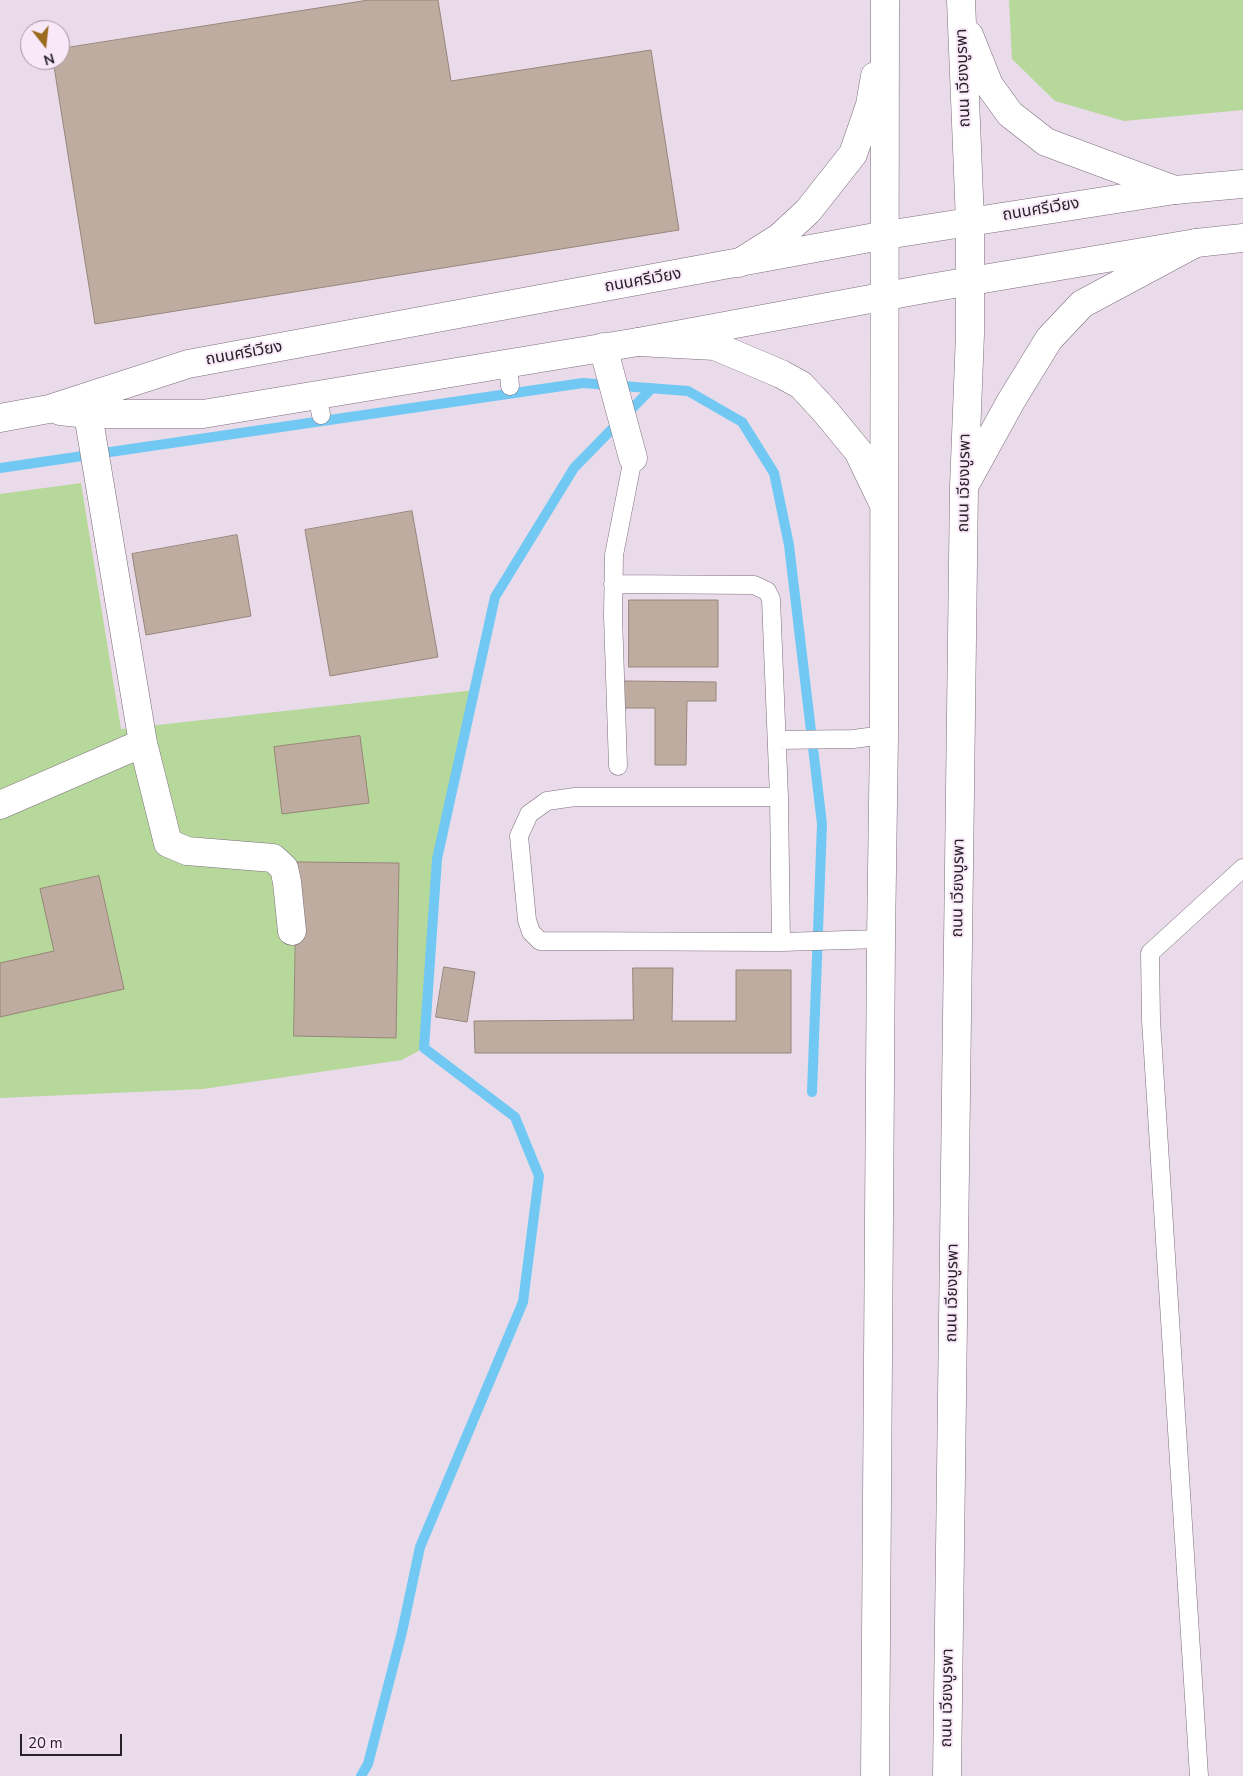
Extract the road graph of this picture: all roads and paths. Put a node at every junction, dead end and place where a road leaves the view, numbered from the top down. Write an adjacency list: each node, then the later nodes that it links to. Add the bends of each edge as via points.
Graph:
1 (961, 0): 4 (main road, via 970,38 988,85 1010,114 1046,142); 5 (main road, ถนน เวียงบูรพา)
2 (886, 7): 6 (main road); 9 (main road, via 870,105 853,154 808,211 780,237)
3 (1243, 184): 4 (main road, ถนนศรีเวียง)
4 (1175, 190): 5 (main road, ถนนศรีเวียง)
5 (970, 221): 6 (main road, ถนนศรีเวียง); 10 (main road, ถนน เวียงบูรพา)
6 (886, 235): 9 (main road, ถนนศรีเวียง); 11 (main road)
7 (1243, 238): 8 (main road, ถนนศรีเวียง)
8 (1196, 244): 10 (main road, ถนนศรีเวียง); 18 (main road, via 1082,304 1049,339)
9 (739, 263): 14 (main road, ถนนศรีเวียง, via 188,364)
10 (970, 282): 11 (main road, ถนนศรีเวียง); 18 (main road, ถนน เวียงบูรพา)
11 (886, 296): 12 (main road, ถนนศรีเวียง); 19 (main road)
12 (638, 342): 13 (main road, ถนนศรีเวียง); 19 (main road, via 715,346 801,385 858,451)
13 (607, 359): 15 (main road, ถนนศรีเวียง, via 319,405 203,414); 17 (main road)
14 (49, 410): 15 (main road, ถนนศรีเวียง); 16 (main road, ถนนศรีเวียง)
15 (88, 414): 23 (main road)
16 (0, 418)
17 (633, 458): 20 (lane, via 614,555)
18 (964, 487): 32 (main road, ถนน เวียงบูรพา)
19 (886, 509): 21 (main road)
20 (613, 584): 22 (lane, via 754,585 767,591 771,599); 24 (lane)
21 (884, 736): 22 (lane); 29 (main road)
22 (785, 741): 25 (lane)
23 (143, 743): 26 (main road); 28 (main road, via 168,843 187,851 273,858 284,868)
24 (618, 766)
25 (779, 797): 30 (lane); 30 (lane, via 575,797 547,801 529,814 519,836 527,920 531,932 540,941)
26 (0, 805)
27 (1243, 868): 33 (lane, via 1150,953 1151,1020)
28 (292, 931)
29 (881, 939): 30 (lane); 31 (main road)
30 (789, 942)
31 (875, 1776)
32 (947, 1776)
33 (1199, 1776)

